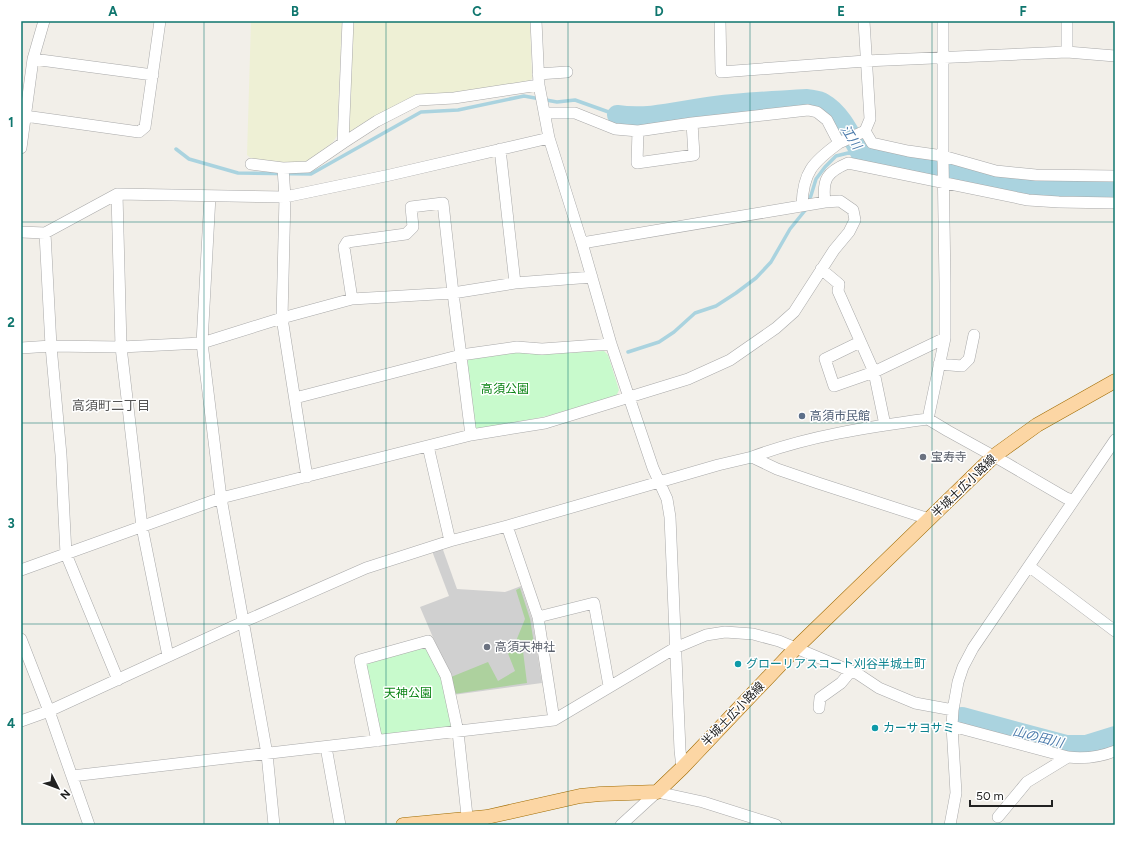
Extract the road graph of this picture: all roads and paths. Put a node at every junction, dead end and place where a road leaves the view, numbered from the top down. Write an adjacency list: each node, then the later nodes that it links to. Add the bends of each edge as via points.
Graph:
1 (44, 21): 12 (street)
2 (160, 21): 15 (street)
3 (348, 21): 23 (street)
4 (536, 21): 16 (street)
5 (720, 21): 13 (street, via 721,72)
6 (864, 21): 13 (street)
7 (943, 21): 11 (street)
8 (1067, 21): 9 (street)
9 (1067, 52): 10 (street); 11 (street)
10 (1115, 56)
11 (943, 58): 13 (street); 27 (street)
12 (33, 59): 15 (street); 18 (street)
13 (865, 61): 21 (street, via 870,119)
14 (568, 72): 16 (street)
15 (153, 75): 18 (street, via 146,127 140,132)
16 (538, 79): 17 (street); 23 (street, via 454,98 418,100 377,121)
17 (545, 113): 20 (street, via 576,113 615,130); 22 (street)
18 (25, 116): 25 (street)
19 (692, 123): 20 (street); 20 (street, via 694,155 637,163); 24 (street, via 808,110 818,112 827,120)
20 (638, 130)
21 (864, 131): 24 (street); 27 (street, via 872,143)
22 (549, 138): 26 (street); 40 (street)
23 (343, 143): 29 (street, via 308,167)
24 (840, 143): 37 (street, via 812,167 802,192)
25 (21, 148)
26 (500, 149): 34 (street); 43 (street)
27 (943, 156): 30 (street, via 996,171 1036,175); 31 (street)
28 (250, 164): 29 (street)
29 (283, 168): 34 (street)
30 (1115, 176)
31 (943, 182): 35 (street, via 848,163 835,168 826,177); 36 (street, via 1028,200); 48 (street)
32 (117, 194): 33 (street); 39 (street); 53 (street)
33 (210, 196): 34 (street); 50 (street)
34 (285, 197): 46 (street)
35 (821, 202): 37 (street); 41 (street, via 840,201 853,210 855,220 849,232)
36 (1115, 203)
37 (802, 205): 40 (street)
38 (21, 232): 39 (street)
39 (45, 233): 52 (street)
40 (582, 243): 42 (street)
41 (821, 268): 49 (street, via 839,284 838,292); 59 (street, via 794,312 730,360 688,379)
42 (592, 276): 43 (street); 51 (street)
43 (515, 283): 44 (street)
44 (453, 294): 45 (street); 45 (street, via 443,203 411,207 413,227 406,234 347,242 344,247); 55 (street)
45 (352, 299): 46 (street)
46 (282, 318): 50 (street); 60 (street)
47 (974, 335): 56 (street, via 969,359 962,366)
48 (945, 338): 56 (street); 57 (street)
49 (860, 342): 57 (street); 57 (street, via 825,359 834,386)
50 (202, 343): 53 (street); 70 (street)
51 (611, 344): 55 (street, via 542,349 517,347); 59 (street)
52 (51, 346): 53 (street); 54 (street); 76 (street, via 61,455)
53 (121, 347): 74 (street)
54 (21, 348)
55 (461, 355): 60 (street); 63 (street)
56 (939, 364): 61 (street)
57 (874, 372): 62 (street)
58 (1115, 382): 67 (main road, 半城土広小路線, via 1037,425)
59 (629, 396): 63 (street, via 545,423); 69 (street)
60 (295, 398): 68 (street)
61 (928, 419): 62 (street); 67 (street)
62 (885, 425): 66 (street, via 820,437)
63 (471, 435): 65 (street)
64 (1115, 440): 71 (street)
65 (428, 446): 68 (street); 75 (street)
66 (752, 456): 69 (street); 72 (street, via 777,469)
67 (994, 456): 71 (street); 72 (main road, 半城土広小路線)
68 (306, 476): 70 (street)
69 (659, 483): 73 (street); 83 (street, via 667,499 670,517)
70 (221, 498): 74 (street); 80 (street)
71 (1073, 500): 77 (street)
72 (930, 519): 84 (main road, 半城土広小路線)
73 (507, 526): 75 (street); 79 (street)
74 (142, 527): 76 (street); 85 (street)
75 (450, 541): 80 (street, via 366,568)
76 (66, 554): 78 (street); 87 (street)
77 (1030, 567): 81 (street); 90 (street, via 973,648 958,682)
78 (21, 570)
79 (538, 617): 88 (street, via 594,603); 92 (street)
80 (243, 622): 85 (street); 99 (street)
81 (1115, 631)
82 (22, 646): 91 (street)
83 (675, 648): 84 (street, via 706,635 725,632 753,634); 88 (street); 101 (street)
84 (796, 648): 86 (street); 101 (main road, 半城土広小路線)
85 (168, 656): 87 (street)
86 (851, 671): 89 (street, via 841,683 820,698); 90 (street, via 879,688 915,703)
87 (118, 680): 91 (street)
88 (609, 686): 92 (street)
89 (819, 708)
90 (953, 710): 94 (street)
91 (49, 711): 93 (street); 102 (street)
92 (554, 720): 95 (street)
93 (21, 721)
94 (952, 726): 100 (street); 112 (street, via 956,793)
95 (458, 732): 96 (street); 96 (street, via 446,676 428,640 360,660); 105 (street)
96 (377, 741): 97 (street)
97 (326, 747): 99 (street); 108 (street)
98 (1115, 751): 100 (street, via 1103,756)
99 (267, 754): 102 (street); 107 (street)
100 (1068, 758): 104 (street, via 1027,782)
101 (682, 768): 103 (main road, 半城土広小路線)
102 (72, 776): 106 (street)
103 (657, 792): 105 (main road, via 580,796); 110 (street); 111 (street, via 703,802)
104 (998, 817)
105 (468, 822): 109 (main road)
106 (89, 825)
107 (274, 825)
108 (340, 825)
109 (403, 825)
110 (621, 825)
111 (776, 825)
112 (950, 825)

